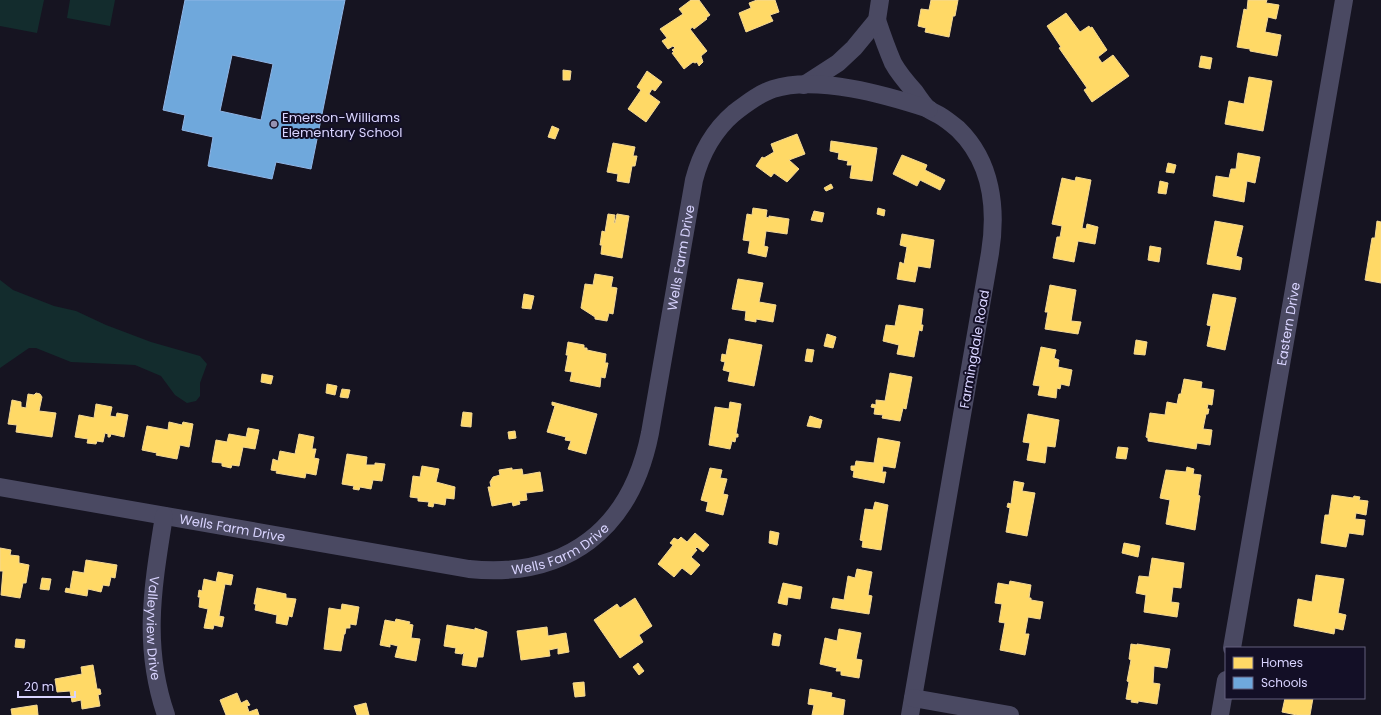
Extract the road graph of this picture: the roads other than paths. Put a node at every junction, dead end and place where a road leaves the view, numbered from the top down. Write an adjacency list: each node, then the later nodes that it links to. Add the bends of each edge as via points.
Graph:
1 (880, 0): 3 (street)
2 (1344, 0): 8 (street, Eastern Drive)
3 (877, 20): 4 (street, via 841,60); 5 (street, Farmingdale Road, via 893,63)
4 (804, 85): 5 (street, Wells Farm Drive, via 870,93); 7 (street, Wells Farm Drive, via 774,89 750,101 722,125 705,149 692,187 650,433 641,469 617,513 582,547 563,557 533,566 512,570 482,570)
5 (929, 109): 10 (street, Farmingdale Road, via 959,130 978,155 991,191 993,222 989,261)
6 (0, 488): 7 (street, Wells Farm Drive)
7 (164, 516): 11 (street, Valleyview Drive, via 153,584 151,629 154,671)
8 (1232, 647)
9 (1225, 686): 13 (street)
10 (912, 706): 12 (street)
11 (166, 715)
12 (1010, 715)
13 (1220, 715)

